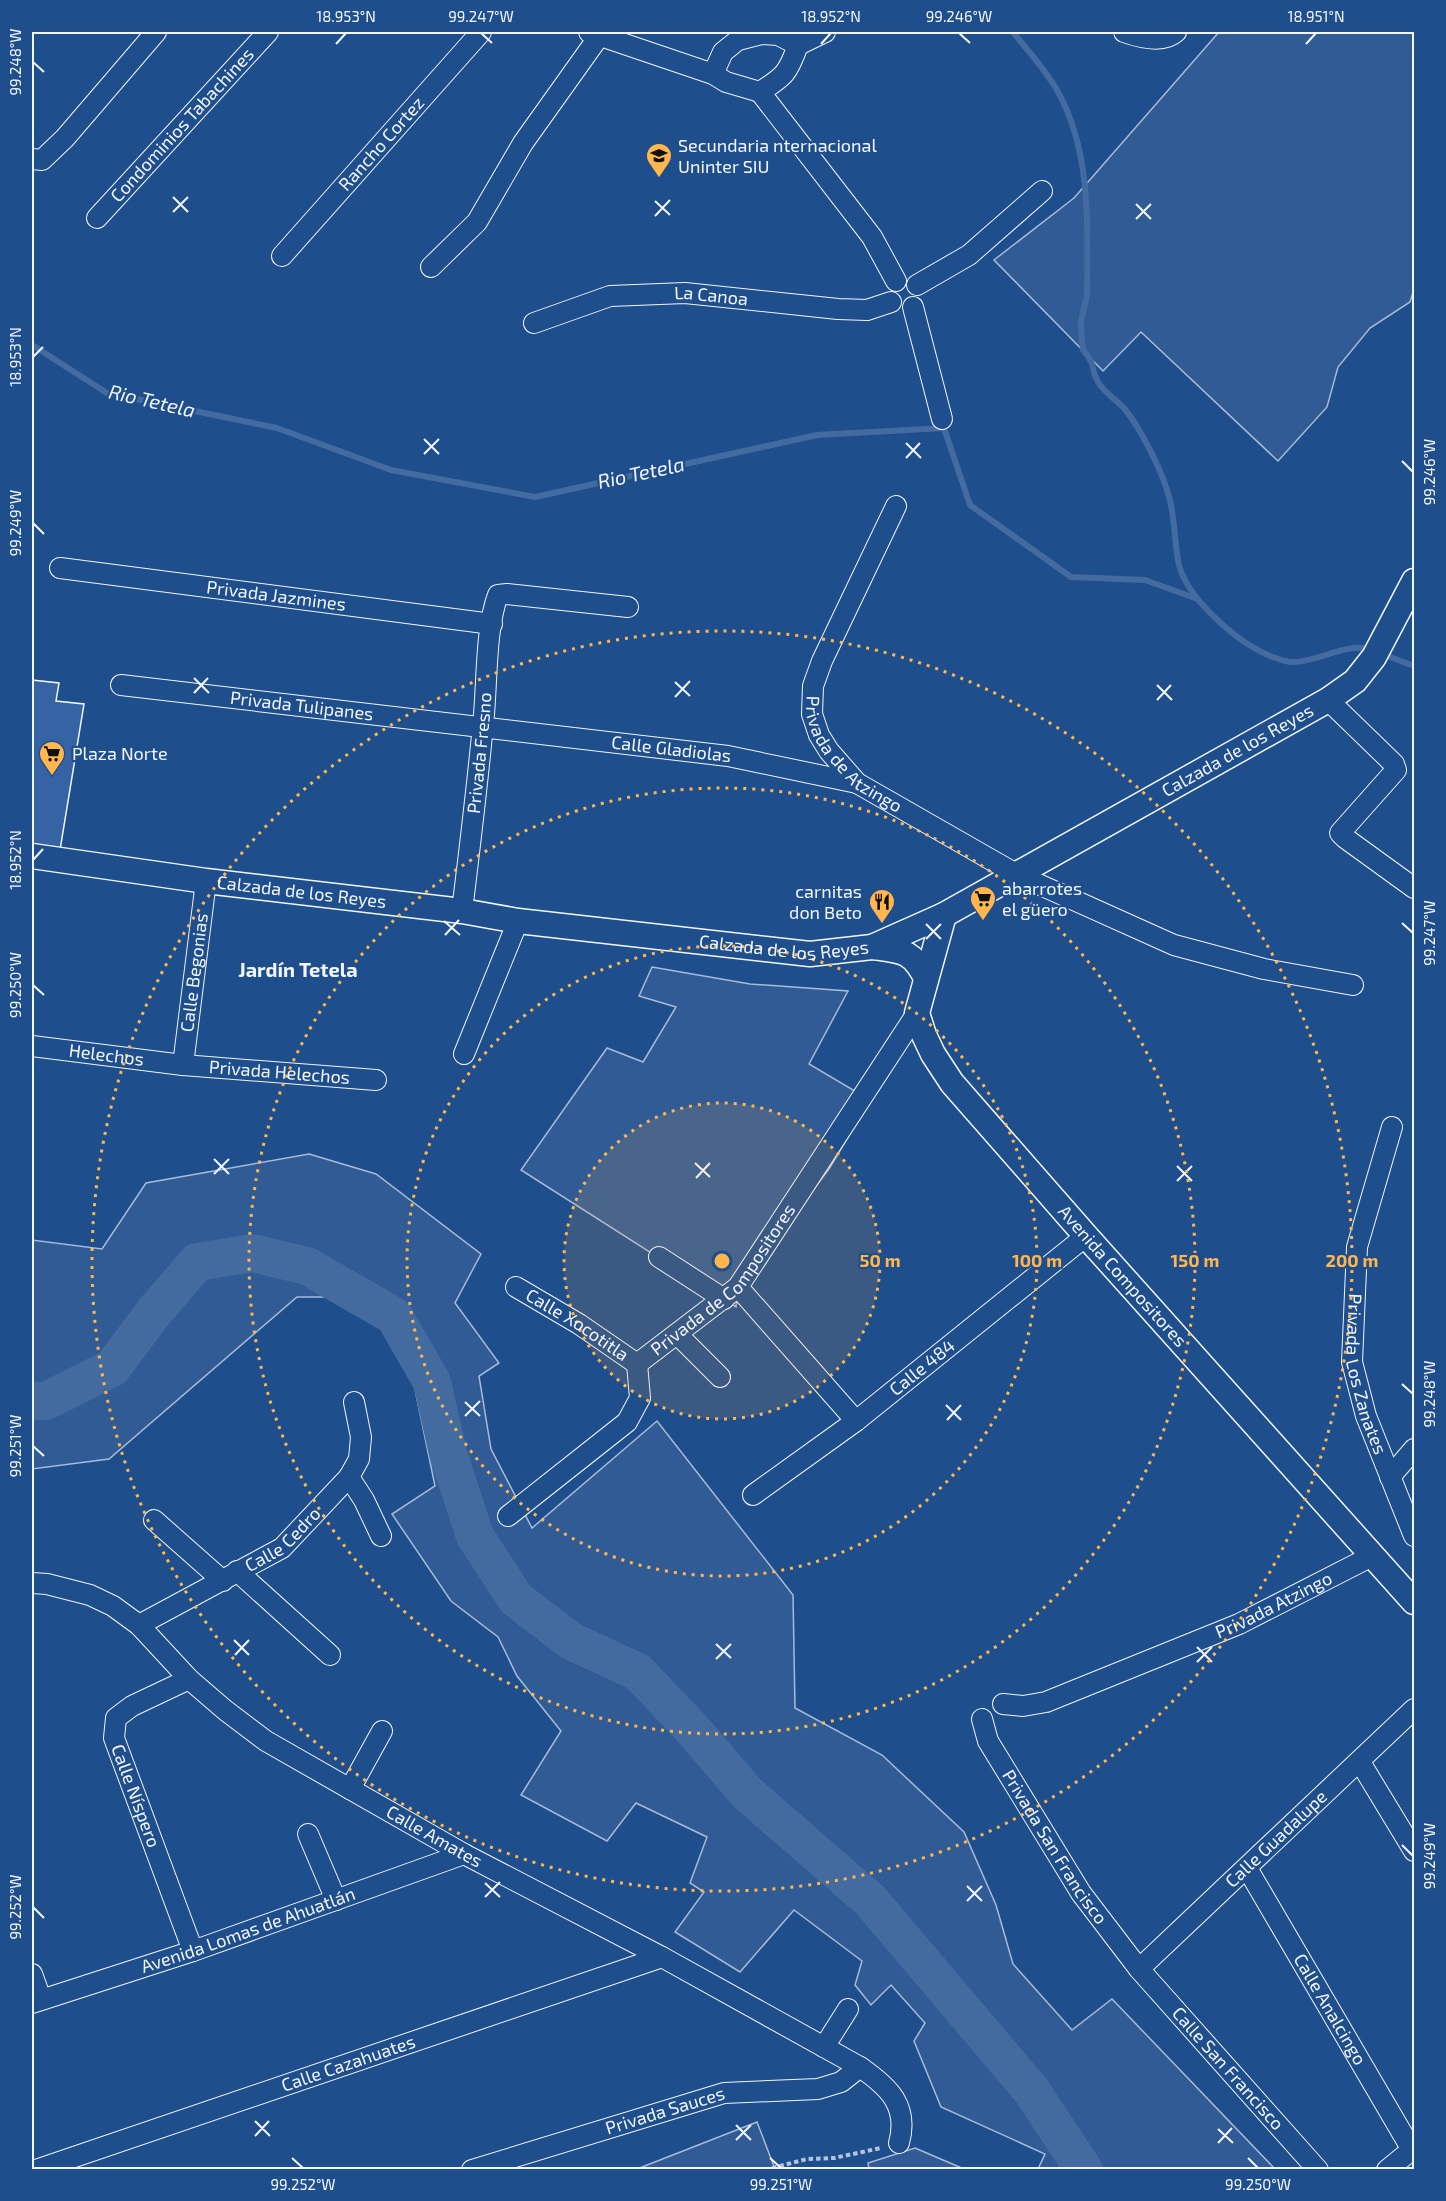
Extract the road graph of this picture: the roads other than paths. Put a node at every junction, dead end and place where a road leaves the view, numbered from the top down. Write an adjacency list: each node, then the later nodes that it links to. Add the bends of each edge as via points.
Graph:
1 (156, 32): 11 (street, via 65,138 42,160)
2 (268, 32): 13 (street, Condominios Tabachines)
3 (480, 32): 14 (street, Rancho Cortez)
4 (825, 32): 8 (street)
5 (1124, 32): 6 (street, via 1142,39 1172,36)
6 (1176, 32)
7 (594, 33): 9 (street); 15 (street, via 477,222)
8 (798, 45): 9 (street, via 778,34 738,40 723,52); 10 (street, via 782,78)
9 (713, 74): 10 (street)
10 (760, 92): 16 (street, via 872,237)
11 (32, 159)
12 (1042, 191): 17 (street, via 969,255)
13 (97, 218)
14 (282, 256)
15 (430, 267)
16 (896, 281): 17 (street, via 908,278); 18 (street, via 889,290)
17 (917, 285): 19 (street, via 919,297)
18 (891, 302): 19 (street, via 901,309); 20 (street, La Canoa, via 857,309 685,293 610,296)
19 (913, 307): 21 (street)
20 (534, 323)
21 (942, 419)
22 (896, 506): 30 (street, Privada de Atzingo, via 813,686 812,714 819,735)
23 (60, 568): 26 (street, Privada Jazmines)
24 (1414, 581): 28 (street, Calzada de los Reyes, via 1374,657 1349,686)
25 (628, 607): 26 (street, Privada Fresno, via 498,595)
26 (492, 624): 29 (street, Privada Fresno)
27 (121, 685): 29 (street, Privada Tulipanes)
28 (1328, 700): 32 (street, Calzada de los Reyes); 34 (street, via 1396,770 1340,833)
29 (482, 729): 30 (street, Calle Gladiolas, via 728,756); 35 (street, Privada Fresno)
30 (857, 783): 32 (street, Privada de Atzingo)
31 (32, 856): 33 (street, Calzada de los Reyes)
32 (1023, 877): 36 (street, Calzada de los Reyes); 40 (street, Privada de Atzingo, via 1174,945 1264,969)
33 (206, 881): 35 (street, Calzada de los Reyes); 44 (street, Calle Begonias)
34 (1414, 888)
35 (462, 911): 37 (street, Calzada de los Reyes)
36 (944, 915): 38 (street, Calzada de los Reyes); 39 (street)
37 (518, 921): 38 (street, Calzada de los Reyes, via 810,954); 43 (street)
38 (872, 947): 39 (street, via 902,951 919,963)
39 (926, 978): 41 (street)
40 (1353, 985)
41 (917, 1012): 47 (street, Avenida Compositores, via 933,1054 952,1083); 50 (street, Privada de Compositores)
42 (32, 1046): 44 (street, Helechos)
43 (464, 1054)
44 (183, 1065): 45 (street, Privada Helechos)
45 (376, 1080)
46 (1392, 1127): 58 (street, Privada Los Zanates, via 1357,1247 1352,1362 1366,1416)
47 (1086, 1236): 55 (street, Calle 484); 64 (street, Avenida Compositores)
48 (659, 1257): 50 (street)
49 (516, 1287): 52 (street, Calle Xocotitla)
50 (731, 1293): 51 (street, Privada de Compositores); 55 (street)
51 (677, 1334): 52 (street, Privada de Compositores); 53 (street)
52 (638, 1364): 60 (street, Privada de Compositores, via 640,1398 627,1422)
53 (720, 1377)
54 (354, 1402): 57 (street, Calle Cedro, via 361,1437 359,1458)
55 (856, 1421): 59 (street, Calle 484)
56 (1414, 1449): 58 (street, Privada Los Zanates)
57 (349, 1477): 62 (street); 65 (street, Calle Cedro, via 282,1548)
58 (1390, 1477): 63 (street, Privada Los Zanates)
59 (753, 1495)
60 (508, 1516)
61 (154, 1520): 65 (street)
62 (381, 1536)
63 (1414, 1536)
64 (1374, 1556): 67 (street, Avenida Compositores); 71 (street, Privada Atzingo, via 1239,1624 1046,1702)
65 (230, 1576): 68 (street, Calle Cedro); 69 (street)
66 (32, 1583): 68 (street, Calle Amates, via 90,1595)
67 (1414, 1602)
68 (139, 1625): 70 (street, Calle Amates)
69 (330, 1654)
70 (189, 1679): 76 (street, Calle Amates, via 266,1741); 82 (street, Calle Níspero, via 132,1706 116,1718 114,1738)
71 (1003, 1704)
72 (1414, 1709): 75 (street, Calle Guadalupe)
73 (982, 1719): 84 (street, Privada San Francisco, via 988,1741 1081,1893)
74 (382, 1731): 76 (street)
75 (1360, 1762): 78 (street); 80 (street, Calle Guadalupe)
76 (350, 1789): 79 (street, Calle Amates)
77 (308, 1834): 81 (street)
78 (1414, 1851)
79 (464, 1854): 81 (street, Avenida Lomas de Ahuatlán); 83 (street, Calle Amates)
80 (1247, 1868): 84 (street, Calle Guadalupe); 91 (street, Calle Analcingo)
81 (336, 1900): 82 (street, Avenida Lomas de Ahuatlán)
82 (193, 1951): 86 (street, Avenida Lomas de Ahuatlán)
83 (662, 1957): 88 (street, Calle Amates); 92 (street, Calle Cazahuates)
84 (1139, 1970): 94 (street, Calle San Francisco)
85 (32, 1974): 86 (street)
86 (36, 2001)
87 (848, 2009): 88 (street)
88 (824, 2047): 89 (street, Calle Amates)
89 (860, 2067): 90 (street, Calle Amates, via 879,2080 895,2100 903,2126); 93 (street, Privada Sauces, via 841,2082 818,2089 724,2093)
90 (899, 2143)
91 (1413, 2149): 95 (street)
92 (36, 2169)
93 (472, 2169)
94 (1318, 2169)
95 (1386, 2169)

